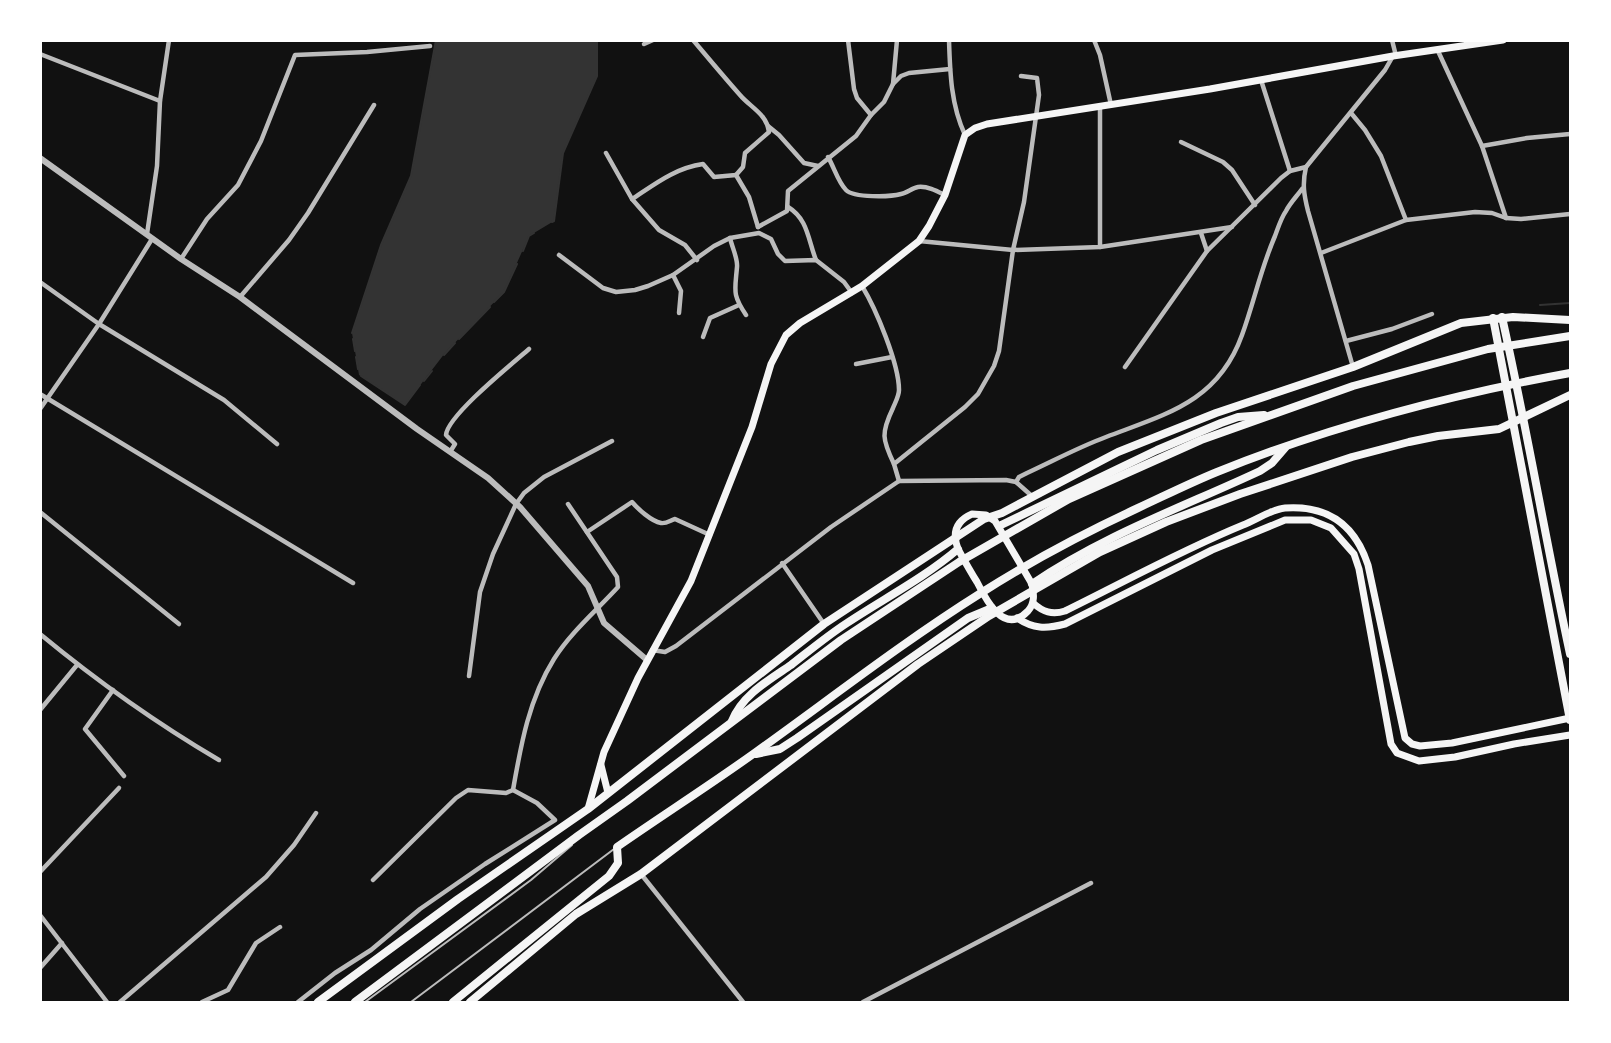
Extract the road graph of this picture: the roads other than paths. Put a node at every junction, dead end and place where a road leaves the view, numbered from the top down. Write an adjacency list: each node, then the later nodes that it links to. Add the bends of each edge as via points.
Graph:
1 (168, 40): 19 (street)
2 (652, 40): 10 (street)
3 (693, 40): 26 (street)
4 (848, 40): 24 (street, via 854,89)
5 (897, 40): 18 (street)
6 (949, 40): 15 (street)
7 (1094, 40): 21 (street)
8 (1392, 40): 14 (street)
9 (1503, 40): 12 (main road)
10 (644, 44)
11 (430, 46): 57 (street, via 296,55 261,141 238,185 207,219)
12 (1438, 51): 14 (main road); 30 (street)
13 (40, 54): 19 (street)
14 (1395, 56): 17 (main road); 23 (street)
15 (950, 69): 18 (street, via 909,73); 28 (street, via 958,120)
16 (1020, 76): 25 (street, via 1037,78)
17 (1262, 80): 21 (main road); 36 (street)
18 (893, 84): 24 (street, via 884,102)
19 (160, 101): 49 (street)
20 (374, 105): 64 (street, via 308,213)
21 (1111, 105): 22 (main road)
22 (1100, 107): 25 (main road); 52 (street)
23 (1351, 113): 35 (street); 45 (street, via 1381,156)
24 (871, 115): 32 (street, via 856,136)
25 (1037, 116): 28 (main road, via 987,124); 53 (street)
26 (768, 126): 34 (street, via 804,163); 37 (street, via 765,136 745,153 743,167)
27 (1570, 134): 30 (street)
28 (965, 135): 39 (main road)
29 (1181, 142): 41 (street, via 1228,166)
30 (1482, 146): 44 (street)
31 (606, 153): 40 (street)
32 (828, 157): 34 (street); 39 (street, via 852,194 884,196 919,187)
33 (40, 158): 49 (street)
34 (818, 166): 42 (street, via 788,191)
35 (1306, 167): 36 (street); 38 (street)
36 (1290, 171): 41 (street)
37 (736, 175): 40 (street, via 714,177 703,164 690,166 669,174); 47 (street, via 749,197)
38 (1302, 189): 55 (street); 95 (street, via 1285,212 1272,241 1234,354 1204,392 1173,410 1079,448)
39 (945, 195): 51 (main road)
40 (632, 200): 58 (street, via 659,230 685,245)
41 (1255, 205): 46 (street)
42 (788, 207): 47 (street); 59 (street, via 807,226)
43 (1570, 214): 44 (street)
44 (1506, 219): 45 (street, via 1475,212)
45 (1406, 220): 55 (street)
46 (1232, 226): 48 (street); 54 (street)
47 (759, 230): 50 (street); 59 (street, via 771,239 785,261)
48 (1201, 233): 52 (street); 54 (street)
49 (149, 236): 57 (street); 72 (street)
50 (730, 238): 58 (street); 65 (street, via 738,266 734,285)
51 (919, 241): 53 (street); 62 (main road)
52 (1100, 247): 53 (street)
53 (1013, 250): 93 (street, via 999,351 988,378 965,407)
54 (1207, 251): 79 (street)
55 (1321, 253): 75 (street)
56 (560, 255): 60 (street, via 603,288 616,292 635,290)
57 (181, 259): 64 (street)
58 (697, 260): 60 (street)
59 (816, 260): 63 (street)
60 (673, 275): 66 (street, via 681,291)
61 (40, 282): 72 (street)
62 (862, 286): 63 (main road); 77 (street)
63 (852, 293): 102 (main road, via 786,335 771,364 752,427)
64 (240, 297): 92 (street)
65 (739, 305): 68 (street); 74 (street, via 710,318)
66 (679, 313)
67 (1432, 314): 75 (street)
68 (746, 315)
69 (1502, 317): 70 (main road); 71 (main road); 87 (main road)
70 (1493, 318): 80 (main road, via 1461,323); 88 (main road)
71 (1570, 320)
72 (99, 324): 84 (street); 90 (street, via 224,400)
73 (1570, 336): 86 (main road, via 1488,349 1411,368)
74 (703, 337)
75 (1346, 341): 80 (street)
76 (530, 349): 92 (street, via 479,393 448,427 446,435 455,444)
77 (892, 357): 78 (street); 93 (street, via 899,390 884,441)
78 (856, 364)
79 (1125, 367)
80 (1353, 367): 96 (main road, via 1172,430 1118,452)
81 (1570, 374): 91 (main road, via 1420,406)
82 (40, 394): 84 (street)
83 (1570, 395): 87 (main road)
84 (48, 399): 85 (street); 105 (street)
85 (40, 409)
86 (1270, 415): 100 (main road, via 1251,415 1221,423); 122 (main road, via 1201,440 1069,499 993,542 841,640)
87 (1524, 417): 88 (main road); 115 (main road)
88 (1514, 422): 121 (main road); 136 (main road, via 1494,430 1438,436 1352,457 1229,498 1100,552 989,616 918,664)
89 (612, 441): 97 (street, via 544,477)
90 (277, 444)
91 (1286, 446): 106 (main road, via 1260,471 1149,519); 124 (main road, via 1119,517 981,592)
92 (450, 452): 97 (street, via 488,478)
93 (894, 464): 94 (street)
94 (899, 481): 95 (street); 104 (street)
95 (1016, 482): 96 (street)
96 (1033, 497): 112 (main road, via 984,519)
97 (516, 504): 108 (street, via 588,586); 118 (street, via 480,592)
98 (568, 504): 101 (street)
99 (40, 512): 111 (street)
100 (999, 526): 103 (main road, via 986,515 965,517 955,530); 106 (main road)
101 (587, 532): 102 (street, via 632,502 660,523 675,519); 108 (street, via 618,583)
102 (710, 535): 114 (main road, via 691,581)
103 (958, 549): 109 (main road); 122 (main road, via 845,624 743,702)
104 (782, 563): 112 (street); 114 (street, via 676,646 665,652)
105 (353, 583)
106 (1032, 584): 107 (main road)
107 (1033, 603): 110 (main road); 121 (main road, via 1049,613 1065,611 1282,508 1306,508 1339,521 1363,547 1405,738 1412,744 1452,742)
108 (599, 608): 116 (street, via 604,623); 129 (street, via 555,658 543,680 521,742)
109 (992, 608): 110 (main road, via 1001,616); 124 (main road, via 968,618 780,749)
110 (1017, 618): 123 (main road, via 1035,628 1065,624 1212,550 1285,519 1318,521 1331,528 1354,554 1397,753 1419,761)
111 (179, 624)
112 (824, 624): 130 (main road)
113 (40, 634): 117 (street)
114 (652, 650): 116 (main road)
115 (1570, 654)
116 (647, 660): 126 (main road)
117 (77, 665): 119 (street); 120 (street)
118 (469, 676)
119 (113, 690): 125 (street, via 172,733); 127 (street, via 85,729)
120 (40, 710)
121 (1570, 718)
122 (732, 722): 133 (main road)
123 (1570, 735)
124 (752, 755): 134 (main road)
125 (219, 760)
126 (600, 763): 130 (main road); 131 (main road)
127 (124, 776)
128 (119, 788): 135 (street)
129 (513, 790): 137 (street, via 468,790); 139 (street, via 537,803 555,820)
130 (608, 794): 131 (main road)
131 (588, 809): 140 (main road)
132 (316, 813): 148 (street, via 266,877)
133 (606, 815): 152 (main road); 153 (lane, via 531,880)
134 (617, 847): 154 (lane); 155 (main road, via 618,863 609,876)
135 (40, 872)
136 (641, 874): 156 (main road, via 576,914); 157 (street)
137 (373, 880)
138 (1091, 883): 158 (street)
139 (442, 894): 140 (street); 141 (street)
140 (450, 905): 143 (main road)
141 (420, 909): 143 (street); 150 (street)
142 (40, 915): 145 (street)
143 (428, 921): 151 (main road)
144 (280, 927): 149 (street, via 256,943 228,990)
145 (62, 943): 146 (street); 147 (street)
146 (40, 968)
147 (106, 1002)
148 (120, 1002)
149 (202, 1002)
150 (298, 1002)
151 (318, 1002)
152 (354, 1002)
153 (365, 1002)
154 (411, 1002)
155 (453, 1002)
156 (470, 1002)
157 (743, 1002)
158 (863, 1002)

